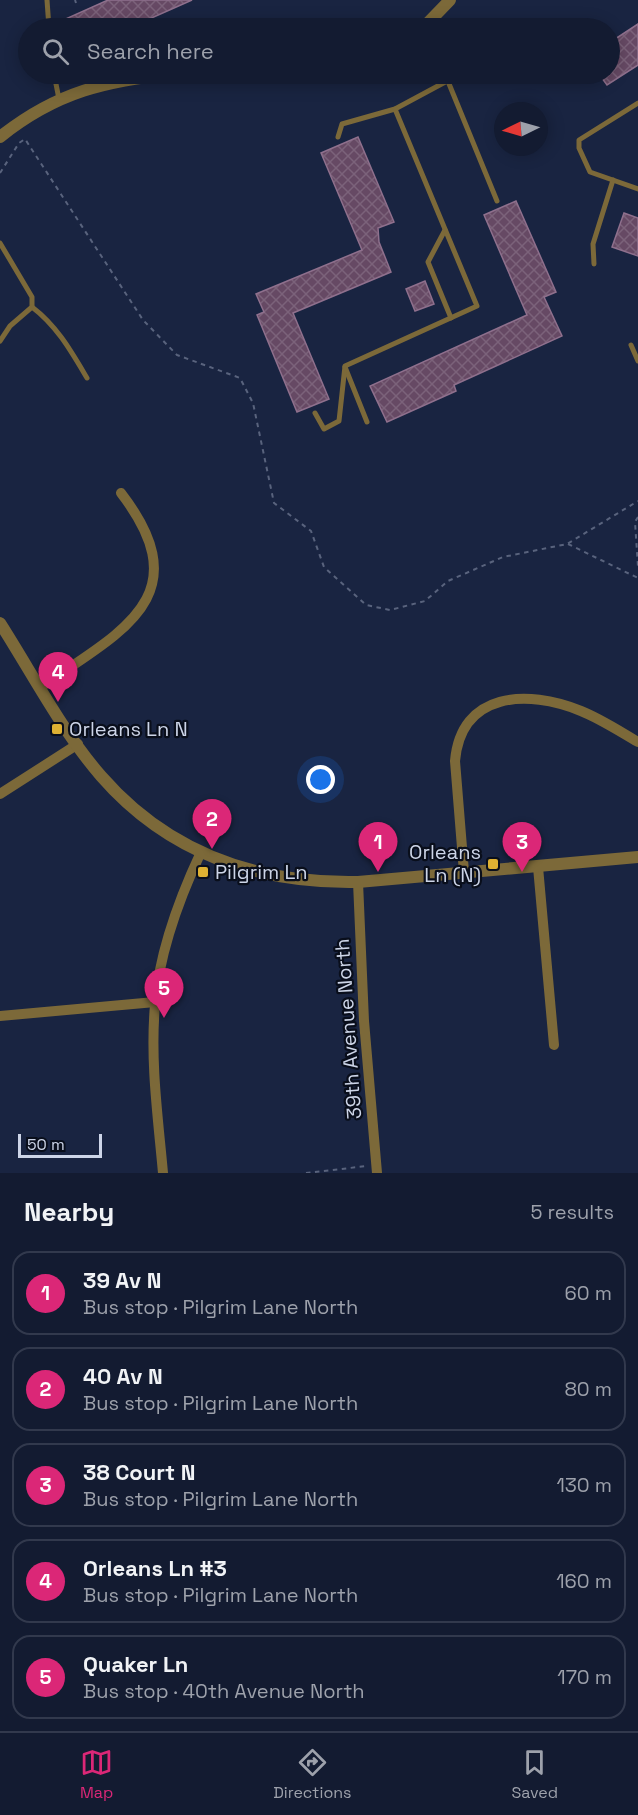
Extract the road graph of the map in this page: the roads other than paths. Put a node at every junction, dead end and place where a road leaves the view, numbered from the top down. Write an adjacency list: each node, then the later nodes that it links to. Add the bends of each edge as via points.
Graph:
1 (47, 0): 3 (lane)
2 (450, 0): 4 (street)
3 (48, 18)
4 (433, 18)
5 (56, 84): 9 (lane)
6 (101, 84): 9 (street)
7 (443, 84): 11 (lane)
8 (450, 84): 16 (lane)
9 (59, 99): 12 (street)
10 (638, 103): 14 (lane, via 579,140 590,172)
11 (395, 109): 13 (lane, via 342,124); 17 (lane)
12 (0, 137)
13 (338, 137)
14 (613, 180): 15 (lane); 19 (lane, via 593,244)
15 (638, 189)
16 (497, 201)
17 (445, 230): 21 (lane, via 428,262); 21 (lane, via 477,306)
18 (0, 243): 20 (lane, via 33,297)
19 (594, 264)
20 (32, 307): 22 (lane); 26 (lane, via 47,319)
21 (451, 318): 25 (lane)
22 (0, 341)
23 (631, 345): 24 (lane)
24 (638, 360)
25 (345, 366): 27 (lane, via 339,422 324,429); 28 (lane)
26 (87, 378)
27 (315, 413)
28 (367, 422)
29 (122, 493): 31 (street, via 148,534 155,571 151,590 131,623)
30 (0, 623): 31 (street)
31 (41, 687): 33 (street)
32 (638, 742): 38 (street, via 594,717 557,703 508,700 493,702 480,710 469,719 456,745)
33 (78, 744): 34 (street); 35 (street, via 124,799 152,823)
34 (0, 794)
35 (201, 852): 39 (street, via 286,879); 40 (street, via 177,909)
36 (638, 857): 37 (street)
37 (538, 867): 38 (street); 42 (street)
38 (464, 872): 39 (street)
39 (358, 882): 43 (street, 39th Avenue North, via 362,1000)
40 (155, 1002): 41 (street); 44 (street, via 155,1084)
41 (0, 1016)
42 (554, 1045)
43 (377, 1169)
44 (163, 1173)

